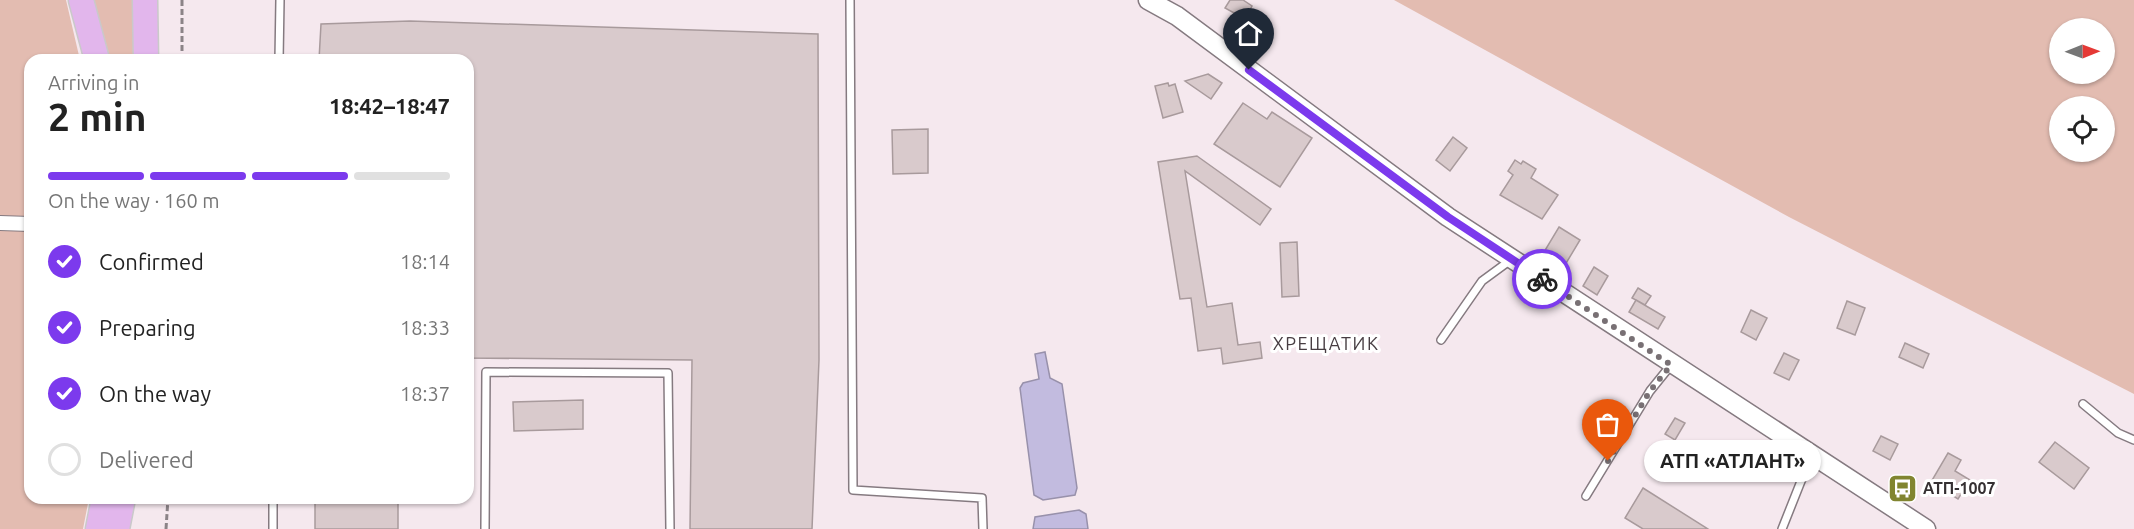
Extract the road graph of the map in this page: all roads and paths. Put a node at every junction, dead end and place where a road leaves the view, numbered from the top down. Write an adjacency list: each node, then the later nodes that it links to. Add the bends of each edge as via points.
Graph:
1 (81, 0): 7 (highway)
2 (145, 0): 8 (highway)
3 (182, 0): 9 (path)
4 (280, 0): 10 (lane)
5 (850, 0): 30 (lane, via 853,490 982,498)
6 (1148, 0): 13 (street, via 1176,16 1448,217)
7 (95, 54)
8 (146, 54)
9 (183, 54)
10 (279, 54)
11 (0, 223): 12 (street)
12 (24, 224)
13 (1512, 259): 14 (lane, via 1482,280); 15 (street)
14 (1441, 340)
15 (1671, 365): 18 (street); 19 (lane, via 1650,391)
16 (2083, 404): 17 (lane, via 2118,433)
17 (2134, 440)
18 (1811, 455): 31 (lane); 32 (street)
19 (1586, 496)
20 (103, 504): 24 (highway)
21 (122, 504): 25 (highway)
22 (168, 504): 26 (path)
23 (273, 504): 27 (lane)
24 (98, 529)
25 (117, 529)
26 (166, 529)
27 (273, 529)
28 (485, 529): 29 (lane, via 486,372 668,374)
29 (670, 529)
30 (983, 529)
31 (1782, 529)
32 (1926, 529)

